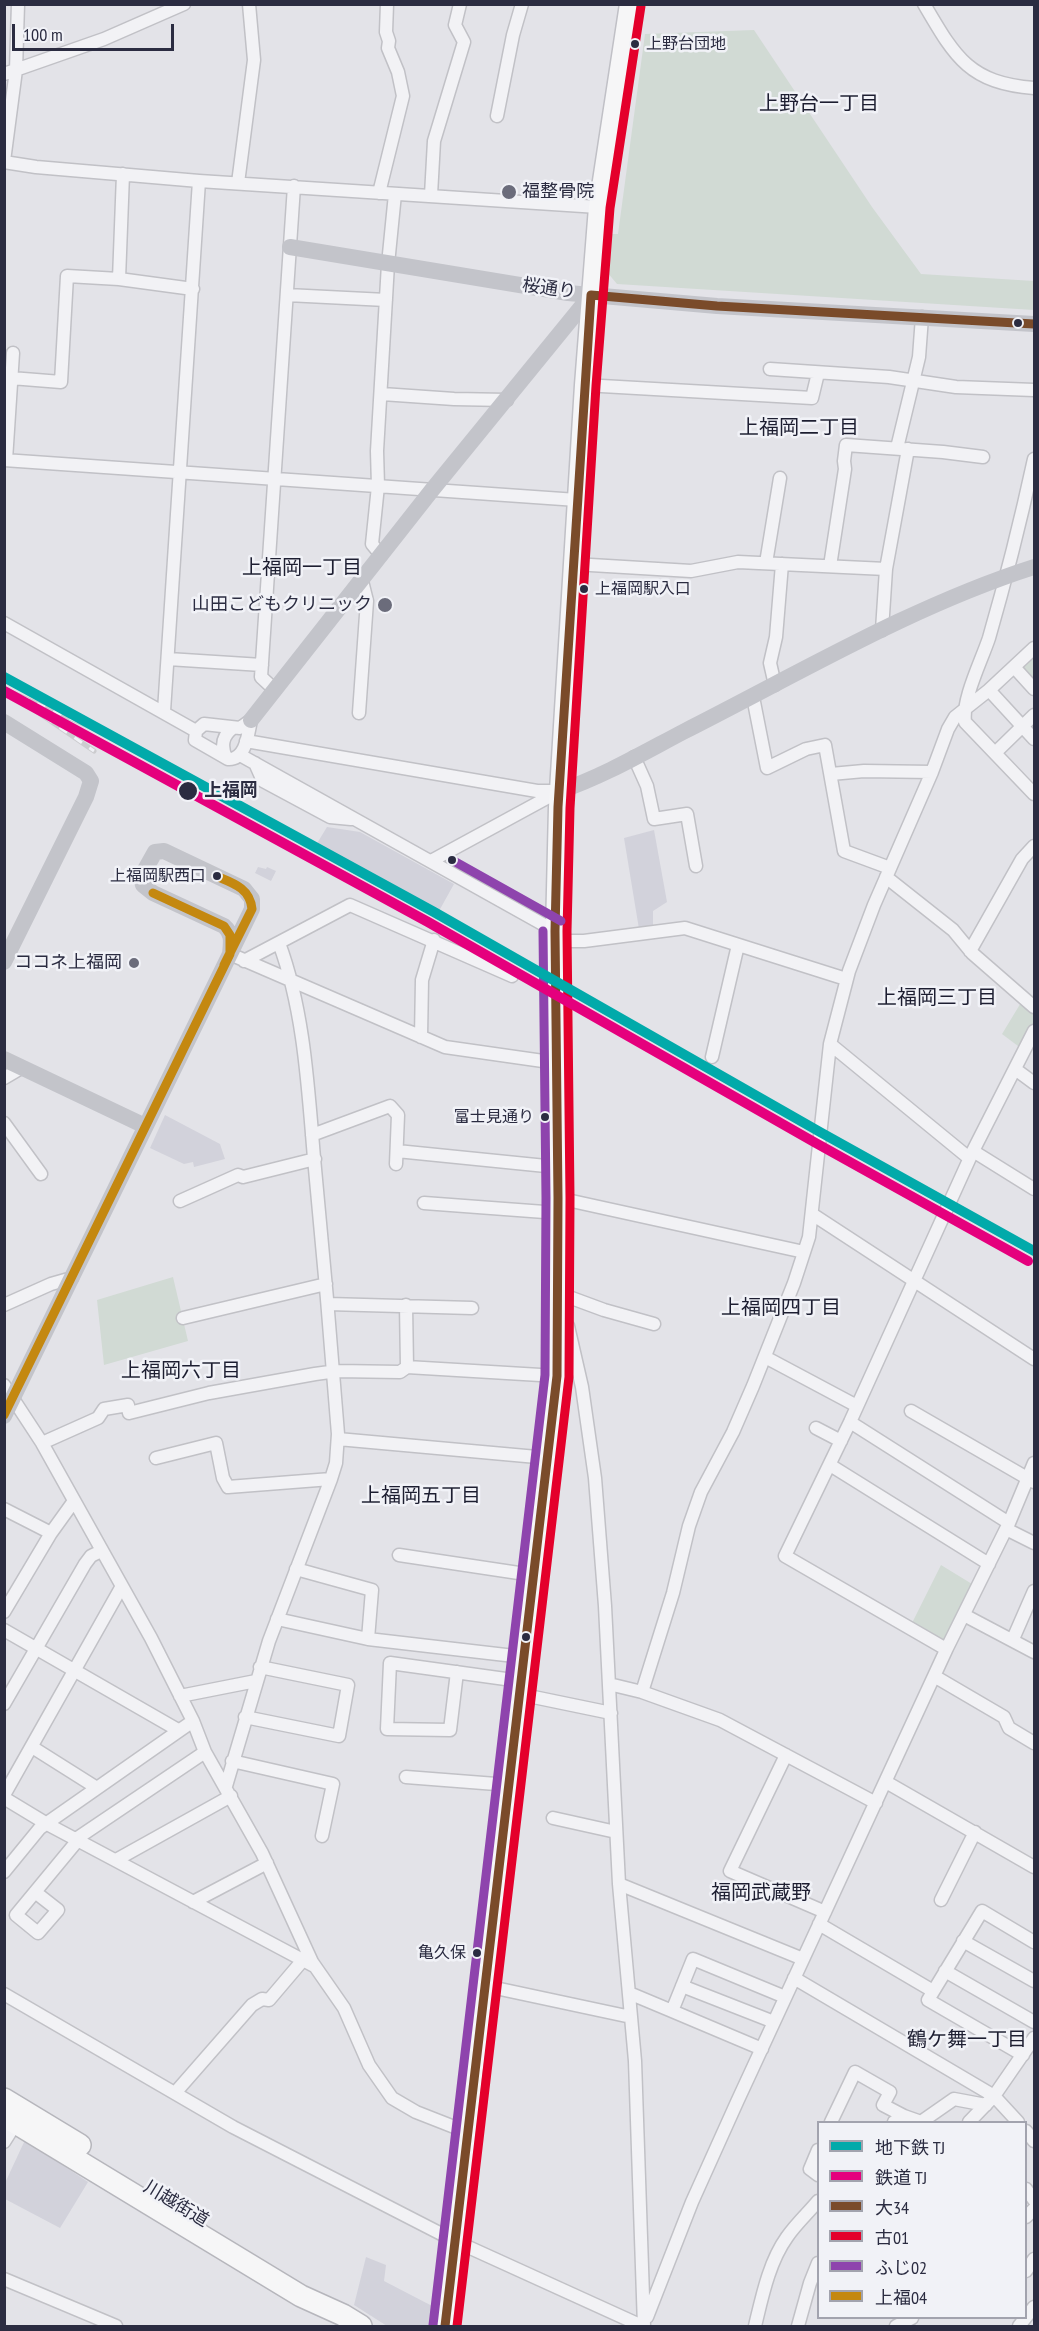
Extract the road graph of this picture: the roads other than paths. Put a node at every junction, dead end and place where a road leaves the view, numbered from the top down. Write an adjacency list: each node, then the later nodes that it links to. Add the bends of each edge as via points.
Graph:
1 (18, 4): 9 (street)
2 (184, 4): 9 (street, via 104,39)
3 (249, 4): 15 (street, via 254,60)
4 (387, 4): 17 (street, via 388,48 399,72 403,96)
5 (460, 4): 19 (street, via 455,25 464,42 434,141)
6 (522, 4): 11 (street)
7 (629, 4): 20 (main road)
8 (924, 4): 10 (street, via 955,52 971,69 992,81)
9 (10, 72): 12 (street)
10 (1035, 88)
11 (496, 116)
12 (4, 161): 13 (street)
13 (123, 174): 14 (street); 23 (street)
14 (199, 181): 15 (street); 24 (street)
15 (238, 183): 16 (street)
16 (294, 186): 17 (street); 21 (street)
17 (379, 193): 18 (street)
18 (395, 194): 19 (street); 22 (street)
19 (431, 195): 20 (street)
20 (598, 207): 26 (main road)
21 (290, 247): 22 (street, 桜通り); 25 (street)
22 (388, 264): 26 (street, 桜通り); 27 (street)
23 (119, 279): 24 (street); 33 (street, via 67,276 61,382)
24 (193, 289): 43 (street)
25 (287, 295): 27 (street); 44 (street)
26 (591, 295): 28 (street, 桜通り); 35 (main road); 38 (street)
27 (386, 300): 37 (street)
28 (922, 317): 29 (street, 桜通り); 34 (street)
29 (1035, 324)
30 (13, 353): 33 (street)
31 (770, 369): 32 (street)
32 (818, 372): 34 (street); 35 (street, via 812,398)
33 (11, 378): 42 (street)
34 (913, 380): 36 (street, via 956,387); 39 (street)
35 (584, 385): 48 (main road)
36 (1035, 390)
37 (381, 394): 38 (street); 46 (street)
38 (507, 400): 47 (street)
39 (902, 448): 40 (street); 53 (street, via 846,445); 55 (street)
40 (983, 457)
41 (1035, 459): 56 (street)
42 (5, 460): 43 (street)
43 (180, 473): 44 (street); 61 (street)
44 (273, 478): 46 (street); 62 (street)
45 (780, 478): 50 (street)
46 (378, 486): 47 (street); 49 (street, via 372,544)
47 (432, 489): 48 (street); 49 (street)
48 (577, 500): 51 (main road)
49 (381, 555): 57 (street)
50 (766, 563): 51 (street, via 738,562 690,571); 52 (street)
51 (574, 564): 84 (main road)
52 (782, 564): 53 (street); 64 (street, via 770,663)
53 (830, 566): 55 (street)
54 (1035, 567): 56 (street)
55 (886, 569): 59 (street)
56 (1006, 576): 59 (street); 70 (street)
57 (362, 581): 66 (street); 71 (street, via 367,601)
58 (4, 623): 69 (street)
59 (882, 630): 64 (street)
60 (1035, 648): 63 (street)
61 (168, 659): 62 (street); 69 (street)
62 (262, 664): 66 (street, via 262,680)
63 (1014, 668): 65 (street); 67 (street)
64 (775, 686): 68 (street)
65 (1035, 689)
66 (274, 690): 76 (street)
67 (989, 690): 70 (street); 74 (street)
68 (753, 697): 80 (street); 83 (street, via 766,768 806,749 825,745)
69 (164, 711): 75 (street)
70 (963, 711): 78 (street, via 965,722); 82 (street, via 948,729)
71 (359, 713)
72 (1035, 716): 74 (street)
73 (4, 722): 98 (street, via 86,773 91,782)
74 (1023, 726): 77 (street); 78 (street)
75 (196, 731): 76 (street, via 204,724); 81 (street, via 197,743)
76 (243, 731): 79 (street); 81 (street, via 227,732 222,747); 84 (street, via 537,791)
77 (1035, 739)
78 (995, 753): 85 (street)
79 (240, 755): 81 (street); 87 (street)
80 (634, 757): 84 (street); 88 (street, via 647,786 654,819 687,814)
81 (226, 758)
82 (932, 772): 83 (street); 89 (street)
83 (831, 774): 89 (street, via 844,851)
84 (560, 791): 87 (street); 92 (main road)
85 (1035, 794)
86 (1035, 846): 96 (street, via 1022,859)
87 (431, 861): 92 (street)
88 (696, 866)
89 (888, 872): 96 (street, via 953,930); 100 (street)
90 (247, 919): 91 (street, via 236,926); 91 (street, via 252,899 244,889 164,851 155,852 141,877 143,885); 97 (street)
91 (224, 926): 97 (street)
92 (555, 936): 95 (street, via 584,941 685,928); 108 (main road)
93 (434, 940): 94 (street, via 350,905); 99 (street); 104 (street, via 422,980)
94 (279, 943): 97 (street); 101 (street)
95 (738, 945): 100 (street); 106 (street)
96 (970, 951): 102 (street)
97 (237, 957): 101 (street); 114 (street)
98 (4, 962)
99 (512, 976)
100 (846, 979): 105 (street)
101 (291, 981): 104 (street); 115 (street)
102 (1035, 1007)
103 (1035, 1031): 110 (street)
104 (421, 1037): 108 (street, via 445,1047)
105 (830, 1044): 116 (street); 124 (street)
106 (712, 1057)
107 (4, 1059): 109 (street)
108 (557, 1063): 118 (main road)
109 (21, 1068): 111 (street); 114 (street)
110 (1015, 1069): 112 (street); 116 (street)
111 (4, 1078)
112 (1035, 1083)
113 (4, 1123): 119 (street)
114 (145, 1126): 126 (street)
115 (312, 1135): 117 (street); 118 (street, via 390,1106 398,1115 396,1158)
116 (971, 1155): 120 (street); 127 (street)
117 (315, 1159): 121 (street, via 238,1175); 128 (street)
118 (556, 1167): 123 (main road)
119 (41, 1173)
120 (1035, 1189)
121 (180, 1201)
122 (424, 1203): 123 (street)
123 (558, 1205): 125 (street); 129 (main road)
124 (812, 1214): 125 (street); 127 (street)
125 (804, 1252): 136 (street)
126 (72, 1278): 131 (street); 141 (street)
127 (915, 1280): 137 (street); 142 (street)
128 (326, 1284): 130 (street); 134 (street)
129 (558, 1301): 135 (street); 140 (main road); 183 (street, via 582,1387 595,1478)
130 (328, 1304): 132 (street); 139 (street)
131 (4, 1305)
132 (406, 1305): 133 (street); 138 (street)
133 (472, 1308)
134 (183, 1318)
135 (654, 1324)
136 (765, 1357): 142 (street); 185 (street, via 698,1500)
137 (1035, 1359)
138 (406, 1367): 139 (street, via 400,1372); 140 (street)
139 (333, 1372): 147 (street); 149 (street, via 209,1393 129,1413 128,1405 104,1409 98,1418)
140 (556, 1376): 151 (main road)
141 (9, 1391): 144 (street); 149 (street)
142 (857, 1406): 145 (street)
143 (911, 1411): 155 (street)
144 (4, 1416)
145 (850, 1422): 148 (street); 158 (street)
146 (816, 1428): 148 (street)
147 (338, 1439): 151 (street); 154 (street)
148 (841, 1441): 153 (street)
149 (42, 1443): 156 (street)
150 (156, 1458): 154 (street, via 216,1443 228,1487)
151 (548, 1458): 165 (main road)
152 (1035, 1463): 155 (street)
153 (830, 1465): 163 (street); 175 (street, via 785,1556)
154 (331, 1479): 164 (street)
155 (1031, 1480): 158 (street)
156 (74, 1501): 159 (street); 161 (street)
157 (5, 1510): 159 (street)
158 (1007, 1526): 160 (street); 163 (street)
159 (51, 1533): 168 (street)
160 (1035, 1543)
161 (101, 1551): 166 (street); 174 (street, via 85,1564)
162 (399, 1555): 165 (street)
163 (989, 1564): 169 (street)
164 (297, 1569): 170 (street); 172 (street, via 372,1590)
165 (532, 1575): 177 (main road)
166 (122, 1586): 179 (street); 186 (street)
167 (1035, 1591): 173 (street)
168 (4, 1612)
169 (964, 1614): 173 (street); 175 (street)
170 (277, 1619): 172 (street); 178 (street)
171 (4, 1630): 174 (street)
172 (368, 1638): 177 (street)
173 (1012, 1639): 176 (street)
174 (36, 1648): 179 (street); 187 (street)
175 (946, 1649): 181 (street)
176 (1035, 1652)
177 (523, 1657): 184 (main road)
178 (260, 1667): 182 (street); 189 (street, via 348,1685 339,1736)
179 (76, 1671): 191 (street); 193 (street)
180 (457, 1672): 180 (street, via 450,1730 387,1729 390,1664); 184 (street)
181 (934, 1676): 192 (street, via 1004,1717 1008,1728); 198 (street)
182 (256, 1681): 186 (street); 189 (street)
183 (609, 1684): 185 (street); 188 (street)
184 (520, 1687): 188 (street); 199 (main road)
185 (642, 1692): 195 (street, via 720,1720)
186 (180, 1696): 190 (street)
187 (4, 1704)
188 (610, 1713): 206 (street)
189 (245, 1716): 196 (street)
190 (193, 1721): 191 (street); 194 (street)
191 (178, 1730): 200 (street)
192 (1035, 1743)
193 (32, 1747): 200 (street); 202 (street)
194 (205, 1752): 201 (street); 209 (street)
195 (786, 1755): 203 (street); 218 (street, via 730,1871)
196 (232, 1761): 201 (street); 208 (street, via 333,1784)
197 (406, 1777): 199 (street)
198 (886, 1782): 203 (street); 207 (street)
199 (508, 1785): 228 (main road)
200 (97, 1788): 205 (street)
201 (228, 1791): 210 (street); 211 (street)
202 (4, 1797): 205 (street)
203 (876, 1803): 218 (street)
204 (553, 1818): 206 (street)
205 (47, 1824): 209 (street); 213 (street)
206 (616, 1832): 214 (street)
207 (975, 1832): 212 (street); 216 (street)
208 (322, 1836)
209 (77, 1840): 210 (street); 215 (street)
210 (116, 1860): 217 (street)
211 (267, 1863): 217 (street); 224 (street)
212 (1035, 1867)
213 (4, 1872)
214 (619, 1884): 222 (street); 231 (street)
215 (35, 1892)
216 (941, 1900)
217 (193, 1902): 223 (street)
218 (825, 1912): 219 (street)
219 (819, 1924): 222 (street); 230 (street)
220 (963, 1941): 221 (street, via 982,1911); 225 (street); 227 (street)
221 (1035, 1942)
222 (803, 1959): 226 (street)
223 (303, 1960): 224 (street); 241 (street, via 269,2000 252,2005)
224 (315, 1966): 250 (street, via 344,2008 369,2065 392,2098)
225 (945, 1971): 230 (street); 237 (street)
226 (794, 1978): 233 (street); 243 (street)
227 (1035, 1981)
228 (486, 1986): 235 (street); 250 (main road)
229 (682, 1986): 233 (street, via 693,1959); 234 (street); 236 (street)
230 (933, 1991): 240 (street, via 927,2000)
231 (629, 1993): 234 (street); 235 (street)
232 (4, 1994): 241 (street)
233 (785, 1997): 236 (street)
234 (672, 2011): 239 (street)
235 (631, 2017): 264 (street)
236 (774, 2022): 239 (street)
237 (1035, 2022)
238 (1035, 2038): 240 (street)
239 (762, 2049): 264 (street, via 692,2202)
240 (1023, 2055): 243 (street)
241 (175, 2092): 255 (street, via 233,2127)
242 (4, 2099): 258 (highway, 川越街道, via 256,2253)
243 (990, 2100): 247 (street, via 954,2099); 248 (street); 249 (street)
244 (899, 2119): 246 (street, via 883,2105 890,2092 855,2072)
245 (10, 2120): 251 (street); 258 (highway, 川越街道, via 301,2296)
246 (835, 2121)
247 (922, 2121)
248 (970, 2121)
249 (1017, 2121)
250 (467, 2132): 255 (main road)
251 (4, 2142)
252 (817, 2154): 253 (street, via 810,2169)
253 (817, 2174)
254 (817, 2203): 265 (street, via 778,2252)
255 (455, 2241): 263 (main road); 264 (street)
256 (817, 2267): 266 (street)
257 (4, 2279): 260 (street)
258 (343, 2315): 262 (highway, 川越街道)
259 (910, 2319): 267 (street)
260 (102, 2324): 261 (street)
261 (116, 2326)
262 (361, 2326)
263 (445, 2326)
264 (643, 2326)
265 (755, 2326)
266 (798, 2326)
267 (896, 2326)

